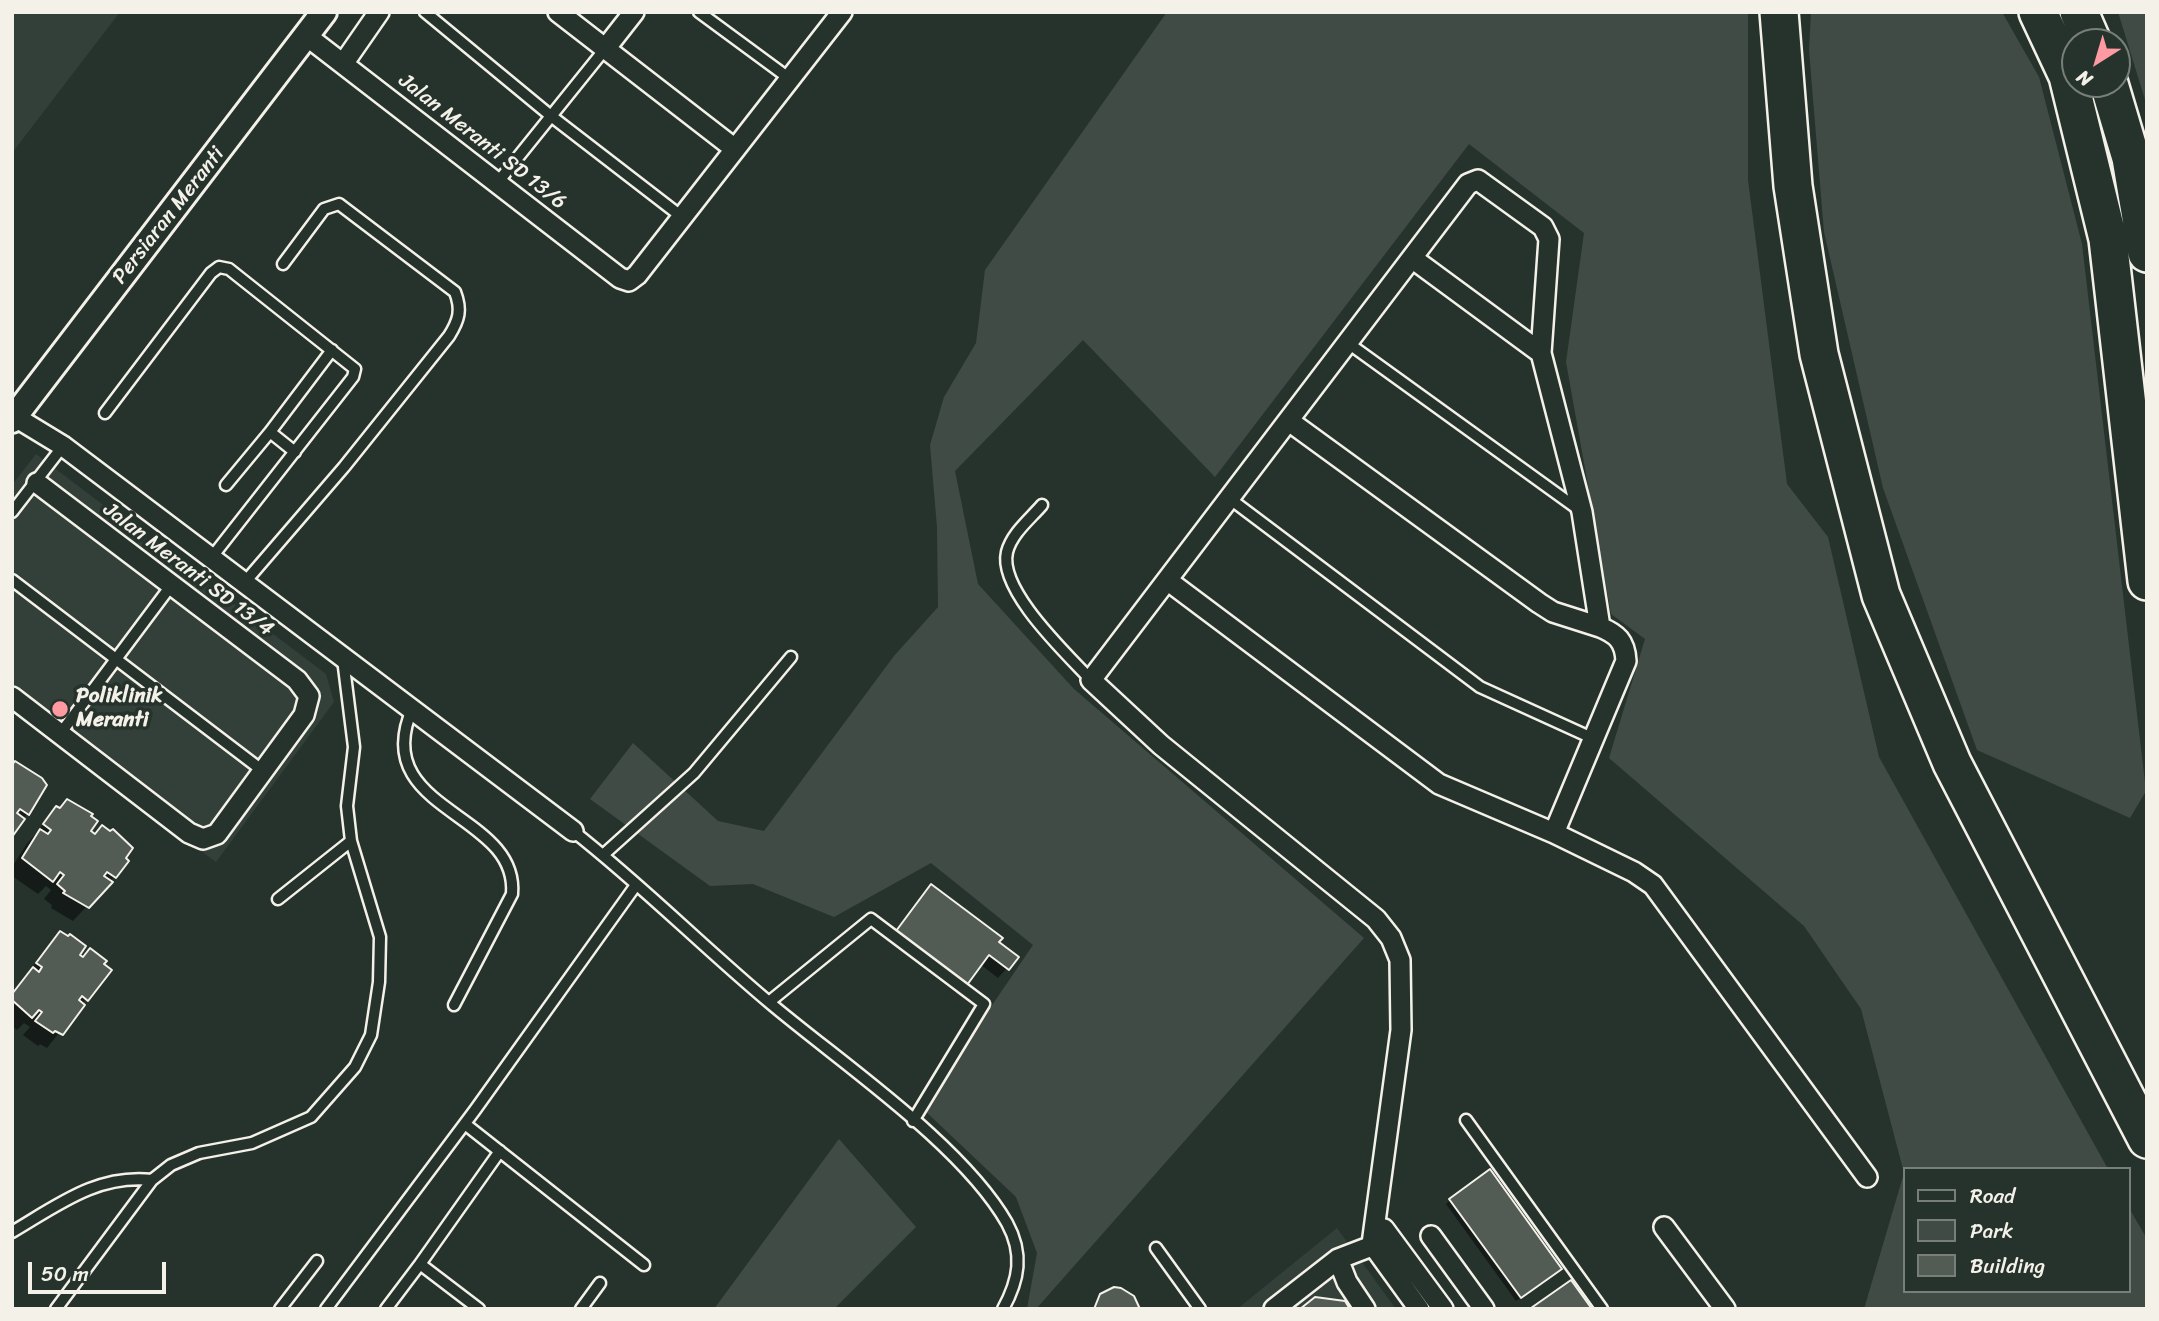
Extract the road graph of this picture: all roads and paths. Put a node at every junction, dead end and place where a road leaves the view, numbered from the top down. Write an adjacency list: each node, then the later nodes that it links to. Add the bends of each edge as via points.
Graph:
1 (324, 12): 10 (street, Persiaran Meranti)
2 (379, 12): 12 (street)
3 (425, 12): 15 (lane)
4 (558, 12): 11 (street)
5 (634, 12): 11 (street)
6 (699, 12): 13 (lane)
7 (1779, 12): 64 (highway, via 1793,186 1819,354 1881,595 1952,763)
8 (2038, 12): 40 (highway, via 2068,76 2108,239)
9 (840, 13): 13 (street)
10 (308, 37): 12 (street, Jalan Meranti SD 13/6); 26 (street, Persiaran Meranti)
11 (605, 49): 15 (lane); 16 (street)
12 (343, 64): 17 (street, Jalan Meranti SD 13/6)
13 (790, 79): 16 (street)
14 (2113, 98): 19 (highway, via 2131,158)
15 (551, 116): 17 (lane); 18 (lane)
16 (735, 149): 18 (street)
17 (498, 182): 18 (street, Jalan Meranti SD 13/6, via 629,281)
18 (682, 217)
19 (2147, 253)
20 (1412, 258): 22 (street); 24 (street); 24 (street, via 1468,184 1483,182 1543,227 1549,239)
21 (283, 264): 41 (lane, via 324,209 339,204 455,292 461,307 449,336)
22 (1348, 343): 27 (street); 36 (lane)
23 (332, 350): 25 (lane, via 229,269 219,267); 28 (lane); 30 (lane, via 355,369 353,377)
24 (1541, 353): 36 (street)
25 (105, 413)
26 (13, 417): 29 (street)
27 (1289, 421): 33 (street); 43 (street, via 1539,603)
28 (270, 432): 30 (lane); 32 (lane)
29 (63, 446): 31 (lane); 37 (street)
30 (296, 452): 37 (lane)
31 (37, 483): 35 (lane); 42 (street, Jalan Meranti SD 13/4)
32 (226, 485)
33 (1229, 498): 39 (street); 51 (lane, via 1480,688)
34 (1042, 505): 47 (lane, via 1013,538 1007,567 1016,590 1045,630)
35 (12, 512)
36 (1582, 512): 43 (street)
37 (212, 557): 41 (street)
38 (12, 580): 46 (lane)
39 (1167, 580): 47 (street); 54 (street, via 1439,784)
40 (2147, 580)
41 (245, 582): 44 (street)
42 (170, 587): 46 (lane); 52 (street, Jalan Meranti SD 13/4, via 297,680 309,695 304,715)
43 (1600, 626): 51 (street, via 1616,634 1626,647 1626,661)
44 (343, 655): 49 (street); 55 (lane, via 354,747 347,806)
45 (791, 657): 56 (lane, via 694,773)
46 (114, 659): 50 (lane); 52 (lane)
47 (1091, 680): 71 (street, via 1161,745 1376,919 1391,938 1399,960 1401,1030 1377,1215)
48 (12, 697): 50 (street)
49 (413, 707): 53 (street); 60 (lane, via 404,726 406,765 417,782 495,848 507,862 513,880 512,894)
50 (60, 734): 52 (street, via 189,833 202,838 217,834)
51 (1592, 738): 54 (street)
52 (263, 771)
53 (573, 831): 56 (lane)
54 (1554, 833): 66 (street, via 1653,885)
55 (351, 841): 58 (lane); 67 (lane, via 380,937 371,1035 355,1068 311,1117 252,1143 200,1153 171,1165)
56 (603, 855): 57 (lane)
57 (636, 885): 59 (lane); 63 (lane)
58 (278, 899)
59 (769, 1003): 62 (lane); 62 (lane, via 871,919 984,1003)
60 (454, 1005)
61 (1466, 1120): 91 (lane)
62 (914, 1121): 84 (lane, via 991,1199 1009,1226 1018,1258 1016,1284)
63 (465, 1124): 65 (lane); 80 (lane)
64 (2147, 1139)
65 (500, 1151): 75 (lane); 76 (lane)
66 (1867, 1177)
67 (152, 1180): 69 (lane, via 128,1177 101,1182); 78 (lane)
68 (1664, 1227): 92 (street)
69 (12, 1232)
70 (1431, 1236): 90 (street)
71 (1381, 1241): 73 (street); 88 (street); 89 (street)
72 (1156, 1248): 85 (lane)
73 (1338, 1259): 86 (street); 87 (street)
74 (317, 1261): 79 (lane)
75 (420, 1264): 81 (lane); 82 (lane)
76 (644, 1265)
77 (600, 1283): 83 (lane)
78 (56, 1309)
79 (280, 1309)
80 (326, 1309)
81 (386, 1309)
82 (479, 1309)
83 (580, 1309)
84 (1003, 1309)
85 (1200, 1309)
86 (1274, 1309)
87 (1365, 1309)
88 (1419, 1309)
89 (1443, 1309)
90 (1484, 1309)
91 (1602, 1309)
92 (1725, 1309)

